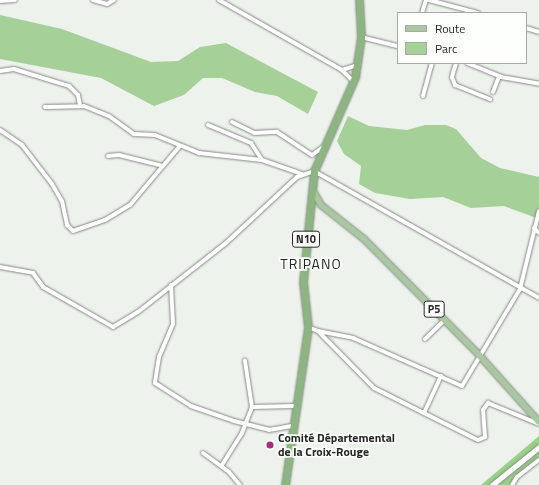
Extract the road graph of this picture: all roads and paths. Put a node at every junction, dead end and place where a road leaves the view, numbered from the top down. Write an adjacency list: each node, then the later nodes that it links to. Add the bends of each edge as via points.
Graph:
1 (15, 0): 7 (street)
2 (93, 0): 3 (street, via 107,4)
3 (114, 0)
4 (219, 0): 8 (street)
5 (359, 0): 13 (highway, N10)
6 (427, 0): 9 (street); 10 (street)
7 (0, 1)
8 (226, 2): 19 (street)
9 (422, 12)
10 (474, 12)
11 (527, 28): 12 (street)
12 (539, 32)
13 (361, 37): 14 (street); 18 (highway, N10)
14 (397, 46)
15 (432, 64): 25 (street)
16 (456, 64): 26 (street, via 452,77 455,85)
17 (469, 64): 21 (street)
18 (357, 65): 19 (street); 22 (highway, N10)
19 (342, 70): 22 (street)
20 (0, 71): 27 (street, via 14,68 69,86 78,95)
21 (499, 76): 23 (street); 24 (street)
22 (354, 81): 32 (highway, N10)
23 (539, 84)
24 (493, 92)
25 (423, 96)
26 (490, 99)
27 (80, 105): 28 (street); 33 (street, via 109,116 134,134 155,135)
28 (45, 107)
29 (232, 122): 32 (street, via 255,133 277,132 312,155)
30 (208, 125): 35 (street, via 251,143)
31 (0, 130): 36 (street, via 22,145 52,184 62,201 67,225 73,231 105,220 130,205)
32 (326, 145): 37 (highway, N10)
33 (179, 147): 35 (street, via 199,153); 36 (street)
34 (108, 156): 36 (street, via 119,155)
35 (262, 160): 38 (street)
36 (163, 166)
37 (314, 171): 38 (street); 39 (highway, N10); 47 (street)
38 (302, 174): 46 (street, via 226,243)
39 (313, 191): 40 (main road, P5); 41 (highway, N10)
40 (321, 205): 41 (main road); 49 (main road, P5, via 364,239)
41 (310, 207): 50 (highway, N10, via 303,282)
42 (539, 211): 43 (street)
43 (534, 228): 44 (street); 47 (street)
44 (539, 233)
45 (0, 268): 46 (street, via 32,273 40,285 111,327 138,312)
46 (171, 285): 60 (street, via 173,324 159,358 155,383 191,406)
47 (520, 289): 48 (street); 53 (street)
48 (539, 298)
49 (445, 320): 52 (street); 53 (main road, P5)
50 (308, 327): 51 (street); 56 (highway, N10)
51 (318, 331): 55 (street, via 353,338); 58 (street, via 374,388)
52 (425, 338)
53 (479, 355): 55 (street, via 462,386); 59 (main road, P5)
54 (245, 361): 57 (street)
55 (440, 376): 58 (street)
56 (294, 406): 57 (street); 61 (highway, N10)
57 (252, 407): 60 (street)
58 (424, 413): 59 (street, via 481,441 485,437 484,410 488,403)
59 (539, 423)
60 (246, 424): 61 (street, via 275,430); 65 (street)
61 (292, 426): 67 (highway, N10)
62 (539, 447): 68 (street)
63 (203, 452): 65 (street)
64 (539, 460): 69 (street, via 517,477)
65 (222, 465): 66 (street)
66 (240, 485)
67 (285, 485)
68 (492, 485)
69 (512, 485)

